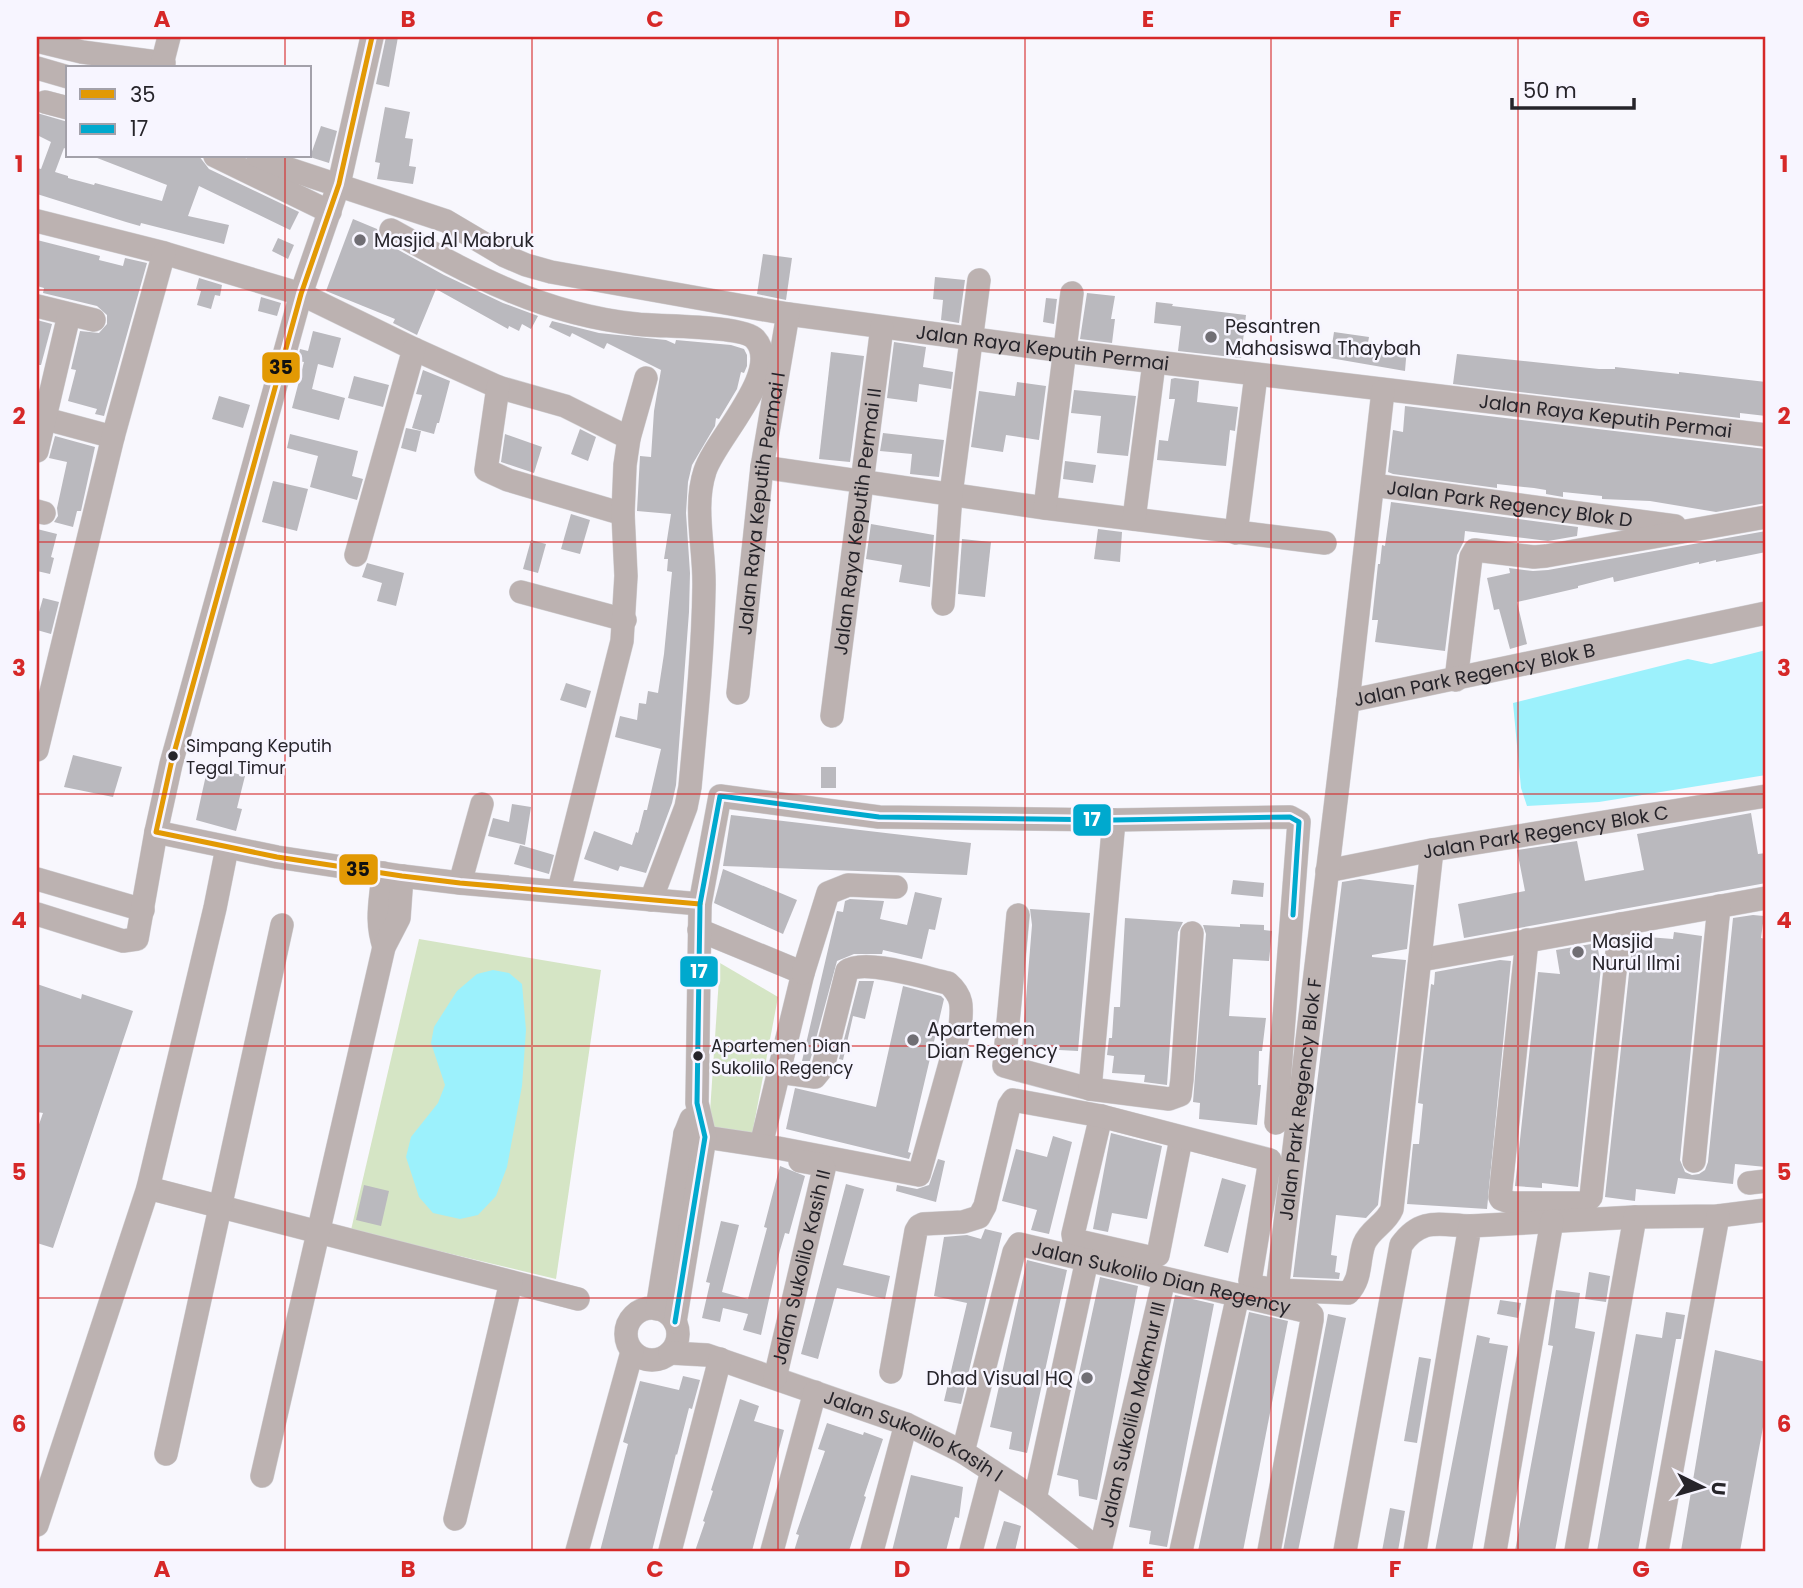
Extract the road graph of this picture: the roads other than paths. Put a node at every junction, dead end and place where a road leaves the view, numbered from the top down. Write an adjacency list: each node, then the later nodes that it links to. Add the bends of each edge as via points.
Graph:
1 (169, 37): 4 (street)
2 (372, 37): 11 (street)
3 (37, 41): 4 (street)
4 (163, 66)
5 (37, 68): 6 (street)
6 (66, 77)
7 (45, 102): 8 (street)
8 (66, 107)
9 (219, 158): 12 (street)
10 (263, 158): 11 (street, Jalan Raya Keputih Permai)
11 (339, 184): 12 (street); 20 (street, Jalan Raya Keputih Permai, via 446,221 526,265)
12 (330, 212): 18 (street)
13 (37, 221): 15 (street)
14 (391, 230): 72 (street, via 516,295 559,309 619,322 732,330 756,340 761,369 754,389 705,470 701,491 704,601 690,787)
15 (164, 253): 18 (street); 34 (street)
16 (979, 280): 24 (street)
17 (1072, 293): 26 (street)
18 (301, 294): 25 (street); 62 (street)
19 (37, 306): 21 (street)
20 (788, 314): 23 (street, Jalan Raya Keputih Permai); 37 (street, Jalan Raya Keputih Permai I)
21 (69, 315): 22 (street); 32 (street)
22 (94, 320)
23 (882, 327): 24 (street, Jalan Raya Keputih Permai); 38 (street, Jalan Raya Keputih Permai II)
24 (971, 338): 26 (street, Jalan Raya Keputih Permai); 40 (street)
25 (414, 349): 30 (street); 48 (street)
26 (1064, 351): 27 (street, Jalan Raya Keputih Permai); 41 (street)
27 (1154, 363): 28 (street, Jalan Raya Keputih Permai); 44 (street)
28 (1256, 375): 31 (street, Jalan Raya Keputih Permai); 46 (street)
29 (646, 378): 35 (street)
30 (498, 387): 35 (street, via 565,406); 42 (street, via 486,470)
31 (1383, 391): 33 (street, Jalan Raya Keputih Permai); 39 (street)
32 (46, 419): 34 (street); 36 (street)
33 (1766, 435)
34 (113, 437): 55 (street)
35 (629, 438): 42 (street)
36 (37, 451)
37 (762, 467): 38 (street); 54 (street, Jalan Raya Keputih Permai I)
38 (863, 482): 40 (street); 57 (street, Jalan Raya Keputih Permai II)
39 (1373, 485): 45 (street, Jalan Park Regency Blok D); 56 (street, Jalan Park Regency Blok D)
40 (951, 495): 41 (street); 50 (street)
41 (1045, 508): 44 (street)
42 (623, 513): 52 (street)
43 (1766, 517): 45 (street)
44 (1134, 519): 46 (street)
45 (1696, 528): 53 (street, via 1546,556 1475,550)
46 (1236, 533): 47 (street)
47 (1325, 543)
48 (356, 555)
49 (522, 592): 52 (street)
50 (943, 604)
51 (1766, 613): 53 (street, Jalan Park Regency Blok B)
52 (625, 620): 70 (street)
53 (1456, 680): 56 (street, Jalan Park Regency Blok B)
54 (738, 693)
55 (44, 694): 58 (street)
56 (1348, 701): 65 (street, Jalan Park Regency Blok B)
57 (832, 716)
58 (37, 750)
59 (1766, 796): 64 (street, Jalan Park Regency Blok C)
60 (482, 804): 68 (street)
61 (1114, 820): 73 (street, via 879,817 720,796); 86 (street); 88 (street, via 1290,817 1299,822)
62 (156, 832): 63 (street); 75 (street)
63 (227, 848): 66 (street); 94 (street)
64 (1432, 850): 65 (street, Jalan Park Regency Blok C); 83 (street)
65 (1327, 871): 93 (street, Jalan Park Regency Blok F)
66 (393, 874): 68 (street); 101 (street, via 377,915 384,947)
67 (37, 879): 75 (street)
68 (460, 883): 70 (street)
69 (896, 887): 84 (street, via 848,885 828,894)
70 (559, 890): 72 (street)
71 (1766, 898): 74 (street)
72 (651, 900): 73 (street)
73 (700, 904): 80 (street)
74 (1719, 906): 78 (street); 92 (street)
75 (143, 911): 76 (street, via 139,935 130,942)
76 (37, 914)
77 (1018, 915): 86 (street, via 1004,1066)
78 (1620, 924): 82 (street); 82 (street, via 1591,1197 1578,1203 1513,1203 1500,1197)
79 (282, 925): 95 (street)
80 (699, 930): 84 (street); 89 (street)
81 (1192, 933): 86 (street, via 1180,1095 1169,1099)
82 (1527, 940): 83 (street)
83 (1421, 960): 105 (street, via 1389,1216 1368,1236 1358,1279 1349,1293)
84 (803, 973): 85 (street)
85 (779, 1072): 91 (street); 91 (street, Jalan Sukolilo Kasih II, via 815,1077 823,1067 846,971 853,966 948,983 957,991 962,1006 960,1028 920,1174)
86 (1090, 1089)
87 (1101, 1116): 90 (street); 90 (street, via 1072,1236 1076,1240 1153,1258 1158,1255); 111 (street, via 1017,1099 1010,1102 982,1213 970,1221 923,1224 916,1231)
88 (1276, 1123)
89 (695, 1135): 91 (street, Jalan Sukolilo Kasih II); 108 (street)
90 (1181, 1139): 93 (street)
91 (770, 1146): 112 (street, Jalan Sukolilo Kasih II, via 782,1158 824,1168)
92 (1694, 1161)
93 (1282, 1162): 105 (street, Jalan Park Regency Blok F); 105 (street, via 1250,1282)
94 (148, 1188): 95 (street); 121 (street)
95 (220, 1207): 101 (street); 116 (street)
96 (1766, 1210): 97 (street)
97 (1718, 1216): 98 (street); 135 (street)
98 (1635, 1217): 99 (street); 134 (street)
99 (1552, 1221): 100 (street); 133 (street)
100 (1470, 1226): 131 (street, via 1416,1228 1401,1245); 132 (street)
101 (319, 1232): 104 (street); 118 (street)
102 (1087, 1260): 103 (street, Jalan Sukolilo Dian Regency); 115 (street, Jalan Sukolilo Dian Regency, via 1019,1244); 119 (street)
103 (1164, 1279): 106 (street, Jalan Sukolilo Dian Regency); 128 (street, Jalan Sukolilo Makmur III)
104 (511, 1282): 107 (street); 120 (street)
105 (1276, 1290)
106 (1237, 1295): 129 (street); 130 (street, Jalan Sukolilo Dian Regency, via 1312,1315)
107 (578, 1299)
108 (670, 1328): 109 (street, via 661,1359 651,1361); 109 (street, via 646,1309 636,1313 626,1332); 110 (street, Jalan Sukolilo Kasih I)
109 (632, 1352): 123 (street)
110 (713, 1357): 112 (street, Jalan Sukolilo Kasih I); 124 (street)
111 (891, 1372)
112 (775, 1378): 113 (street, Jalan Sukolilo Kasih I)
113 (815, 1392): 114 (street, Jalan Sukolilo Kasih I); 125 (street)
114 (906, 1424): 115 (street, Jalan Sukolilo Kasih I); 126 (street)
115 (963, 1452): 117 (street, Jalan Sukolilo Kasih I)
116 (166, 1454)
117 (992, 1471): 119 (street, Jalan Sukolilo Kasih I); 127 (street)
118 (262, 1476)
119 (1035, 1499): 122 (street, Jalan Sukolilo Kasih I)
120 (455, 1519)
121 (37, 1525)
122 (1077, 1542): 128 (street, Jalan Sukolilo Kasih I)
123 (577, 1551)
124 (670, 1551)
125 (772, 1551)
126 (872, 1551)
127 (971, 1551)
128 (1100, 1551)
129 (1181, 1551)
130 (1269, 1551)
131 (1345, 1551)
132 (1415, 1551)
133 (1495, 1551)
134 (1576, 1551)
135 (1657, 1551)

